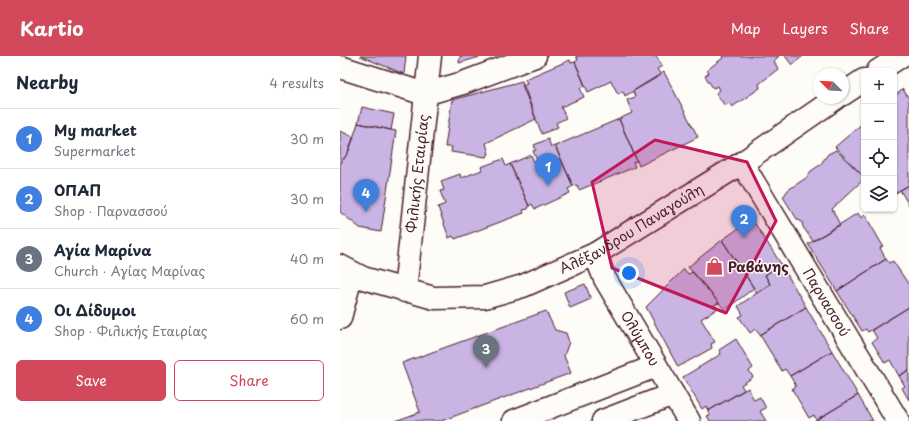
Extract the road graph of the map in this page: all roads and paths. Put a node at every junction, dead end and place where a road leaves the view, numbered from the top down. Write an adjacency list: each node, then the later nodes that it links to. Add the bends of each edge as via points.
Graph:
1 (430, 56): 8 (street, Φιλικής Εταιρίας)
2 (535, 56): 8 (street)
3 (901, 56): 5 (street)
4 (340, 67): 8 (street)
5 (883, 68)
6 (861, 82): 7 (street)
7 (849, 90)
8 (425, 94): 13 (street, Φιλικής Εταιρίας)
9 (827, 104): 10 (street, Αλέξανδρου Παναγούλη)
10 (742, 163): 11 (street, Αλέξανδρου Παναγούλη); 20 (street, Παρνασσού)
11 (595, 254): 13 (street, Αλέξανδρου Παναγούλη, via 523,286 485,297 434,298); 15 (street, Ολύμπου, via 605,279)
12 (346, 269): 13 (street, Αλέξανδρου Παναγούλη, via 362,278); 14 (street)
13 (405, 291)
14 (340, 318)
15 (656, 366): 16 (street, Ολύμπου); 17 (street)
16 (673, 394): 18 (street); 19 (street, Ολύμπου)
17 (514, 421)
18 (603, 421)
19 (689, 421)
20 (898, 421)

